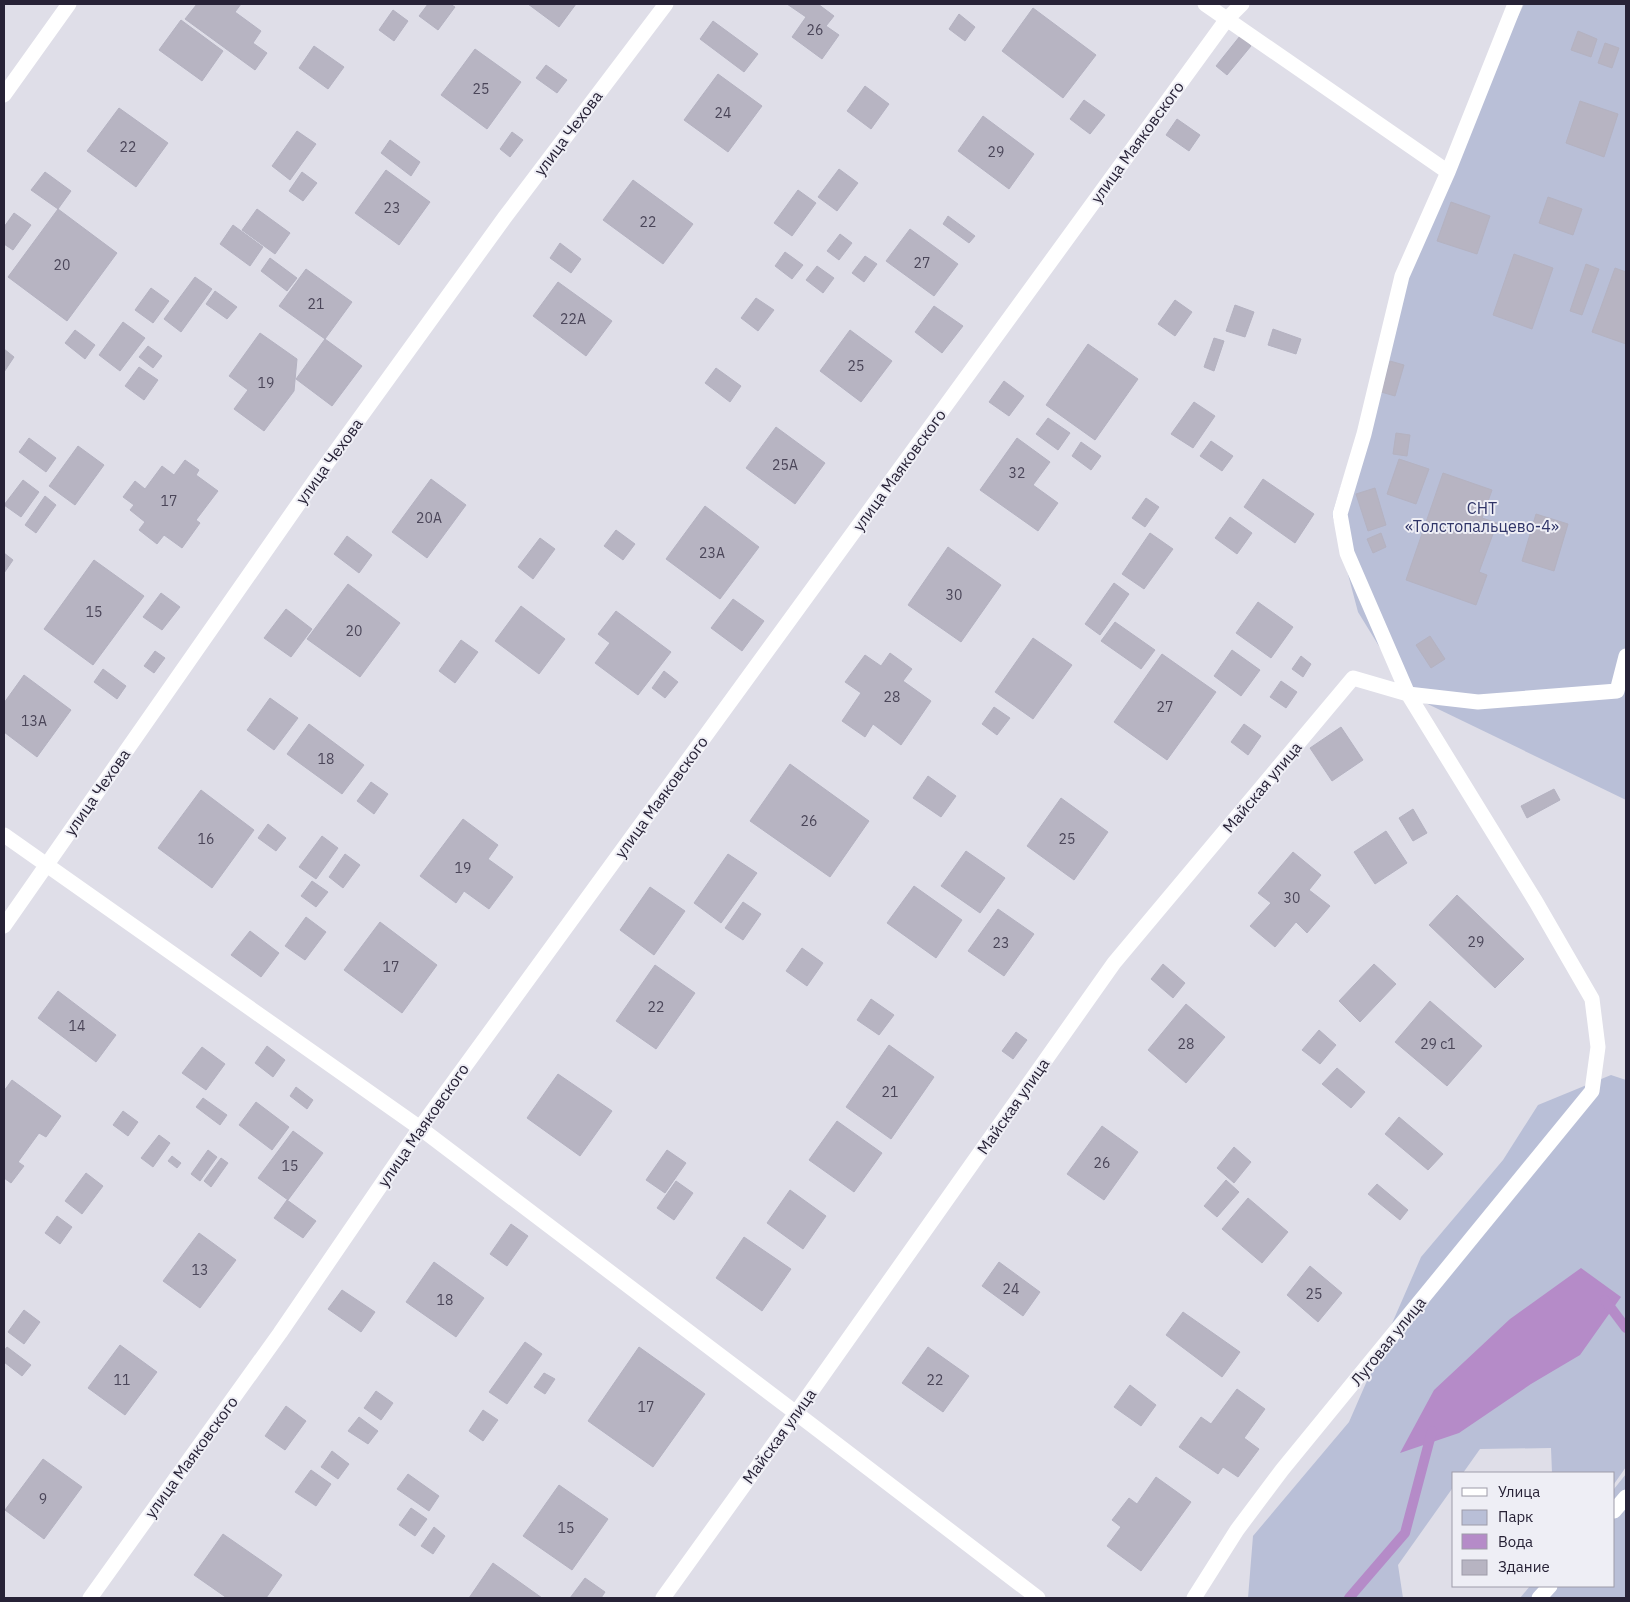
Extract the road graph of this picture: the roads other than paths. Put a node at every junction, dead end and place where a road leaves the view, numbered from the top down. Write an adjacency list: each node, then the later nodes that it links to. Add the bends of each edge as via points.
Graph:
1 (69, 4): 7 (street)
2 (666, 4): 13 (street, улица Чехова, via 505,217 337,449)
3 (1204, 4): 6 (street)
4 (1242, 4): 6 (street, улица Маяковского)
5 (1515, 4): 8 (street)
6 (1227, 19): 8 (street); 15 (street, улица Маяковского)
7 (4, 95)
8 (1448, 172): 11 (street, via 1402,276 1364,434 1340,514 1347,553)
9 (1626, 656): 10 (street)
10 (1621, 691): 11 (street, via 1478,702)
11 (1408, 694): 16 (street, Майская улица, via 1353,678 1114,963); 23 (street, Луговая улица, via 1592,999 1598,1047 1592,1091 1282,1470)
12 (4, 836): 13 (street)
13 (46, 864): 14 (street, улица Чехова); 15 (street)
14 (4, 926)
15 (420, 1128): 16 (street); 20 (street, улица Маяковского, via 280,1333)
16 (796, 1413): 21 (street, Майская улица); 22 (street)
17 (1626, 1497): 18 (street)
18 (1615, 1511)
19 (1549, 1587): 24 (street)
20 (90, 1598)
21 (663, 1598)
22 (1038, 1598)
23 (1194, 1598)
24 (1539, 1598)

